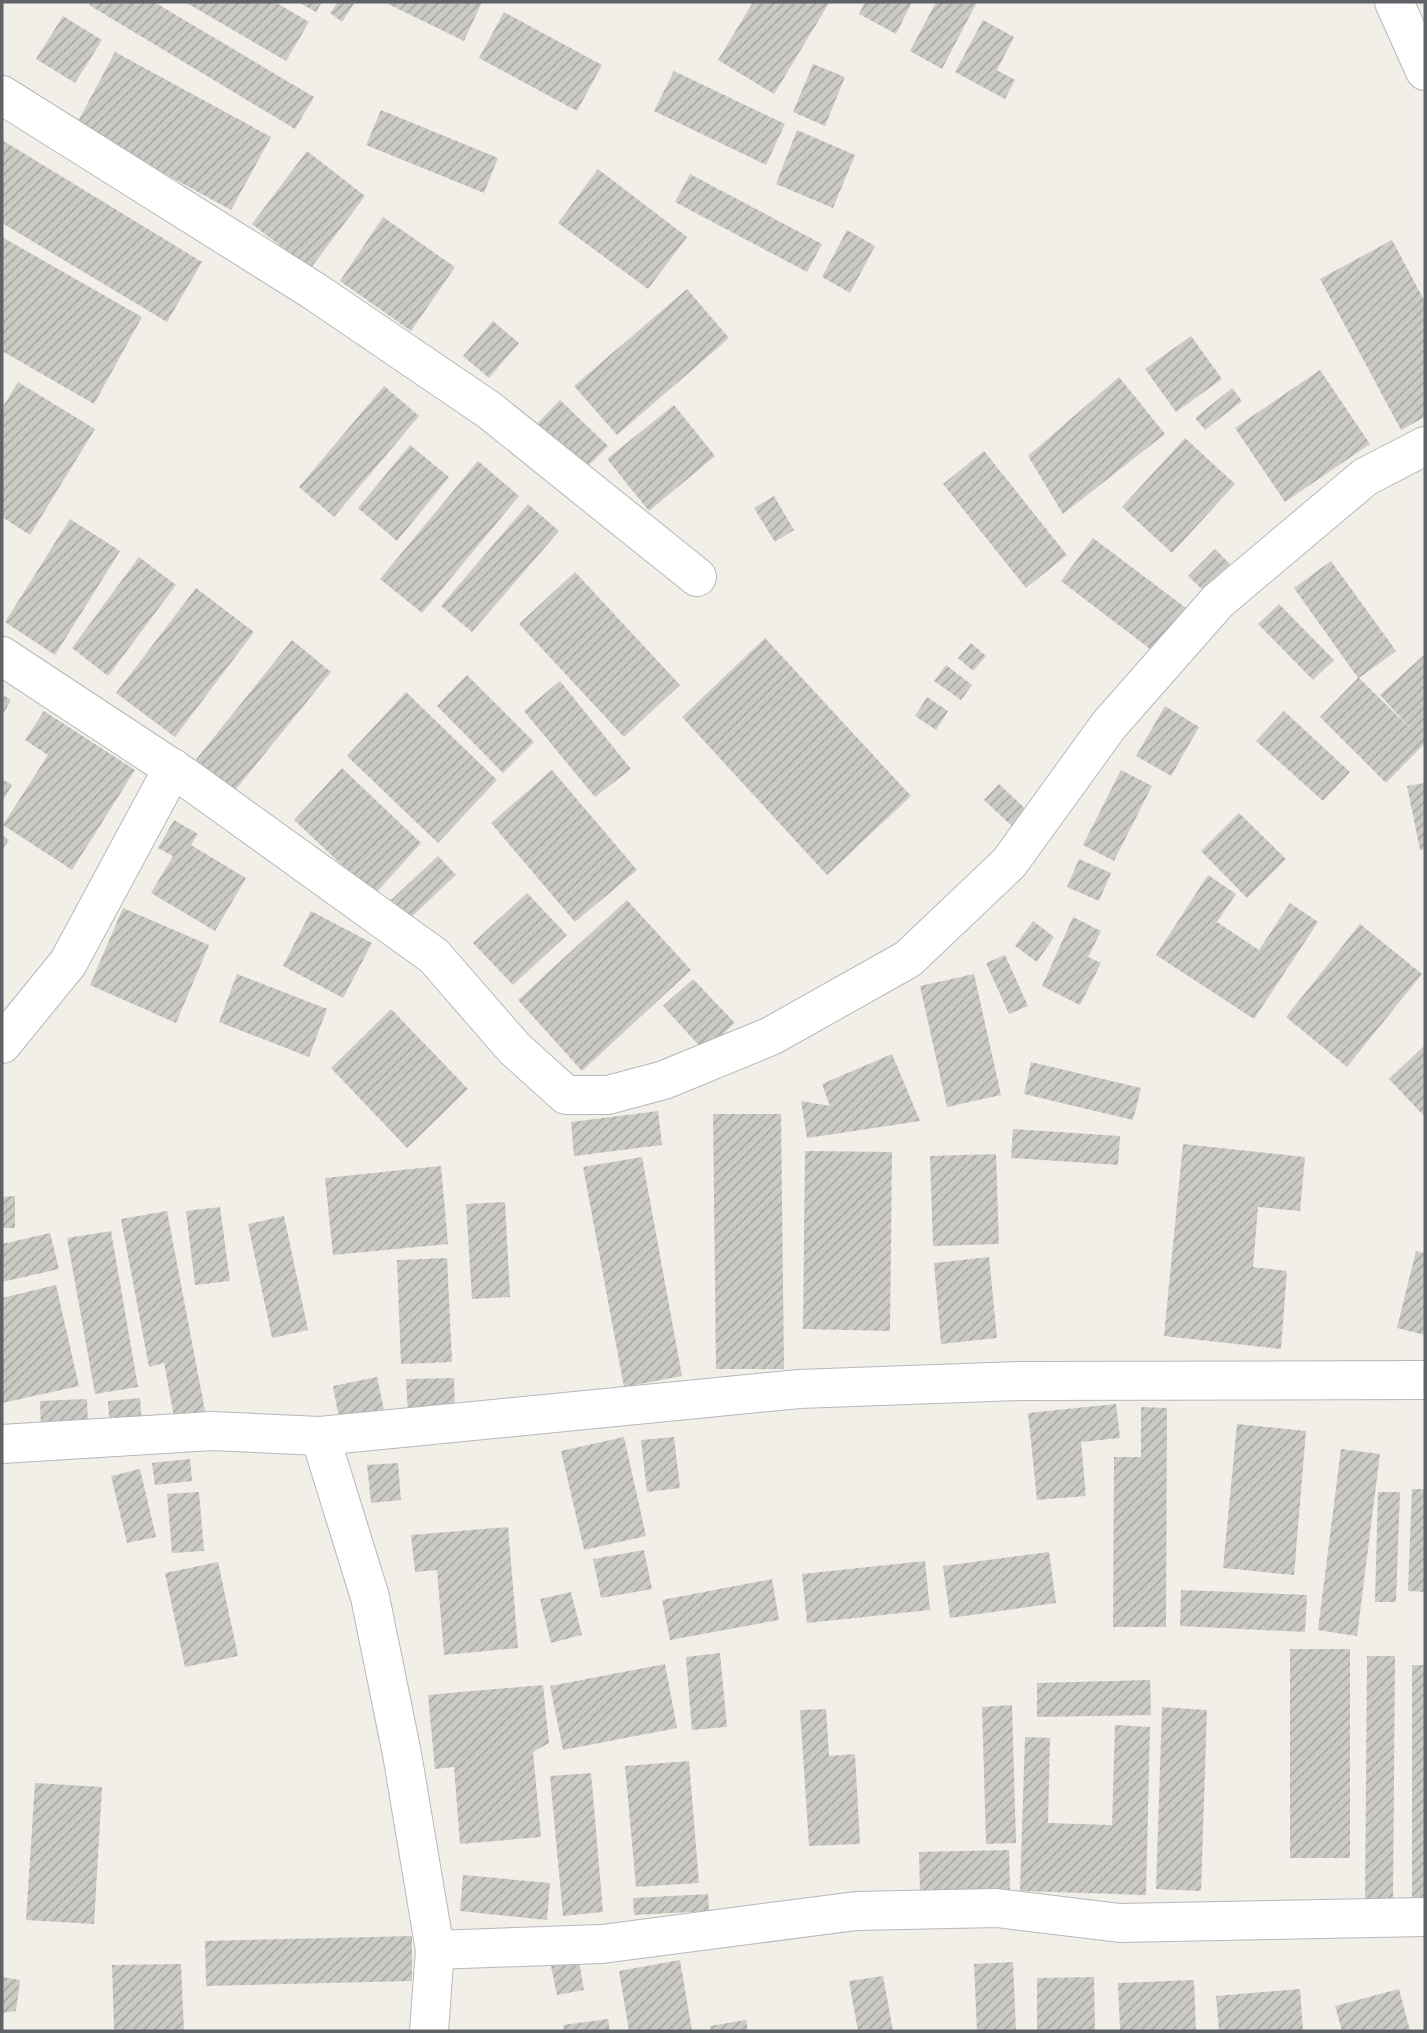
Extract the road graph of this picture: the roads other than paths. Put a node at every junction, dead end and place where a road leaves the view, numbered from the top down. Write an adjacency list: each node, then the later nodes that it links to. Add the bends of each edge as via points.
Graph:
1 (1394, 2): 2 (street)
2 (1425, 71)
3 (2, 94): 5 (street, via 314,290 489,410)
4 (1425, 446): 7 (street, via 1365,477 1218,601 1109,725 1009,863 908,959 771,1036 664,1080 608,1095 566,1095 514,1048 433,956)
5 (697, 578)
6 (2, 656): 7 (street)
7 (173, 768): 8 (street, via 68,962)
8 (2, 1044)
9 (1425, 1380): 10 (street, via 1021,1381 799,1389)
10 (320, 1436): 11 (street, via 212,1431); 13 (street, via 370,1597)
11 (2, 1444)
12 (1425, 1917): 13 (street, via 1120,1923 996,1908 856,1911 602,1944)
13 (435, 1950): 14 (street)
14 (429, 2031)

